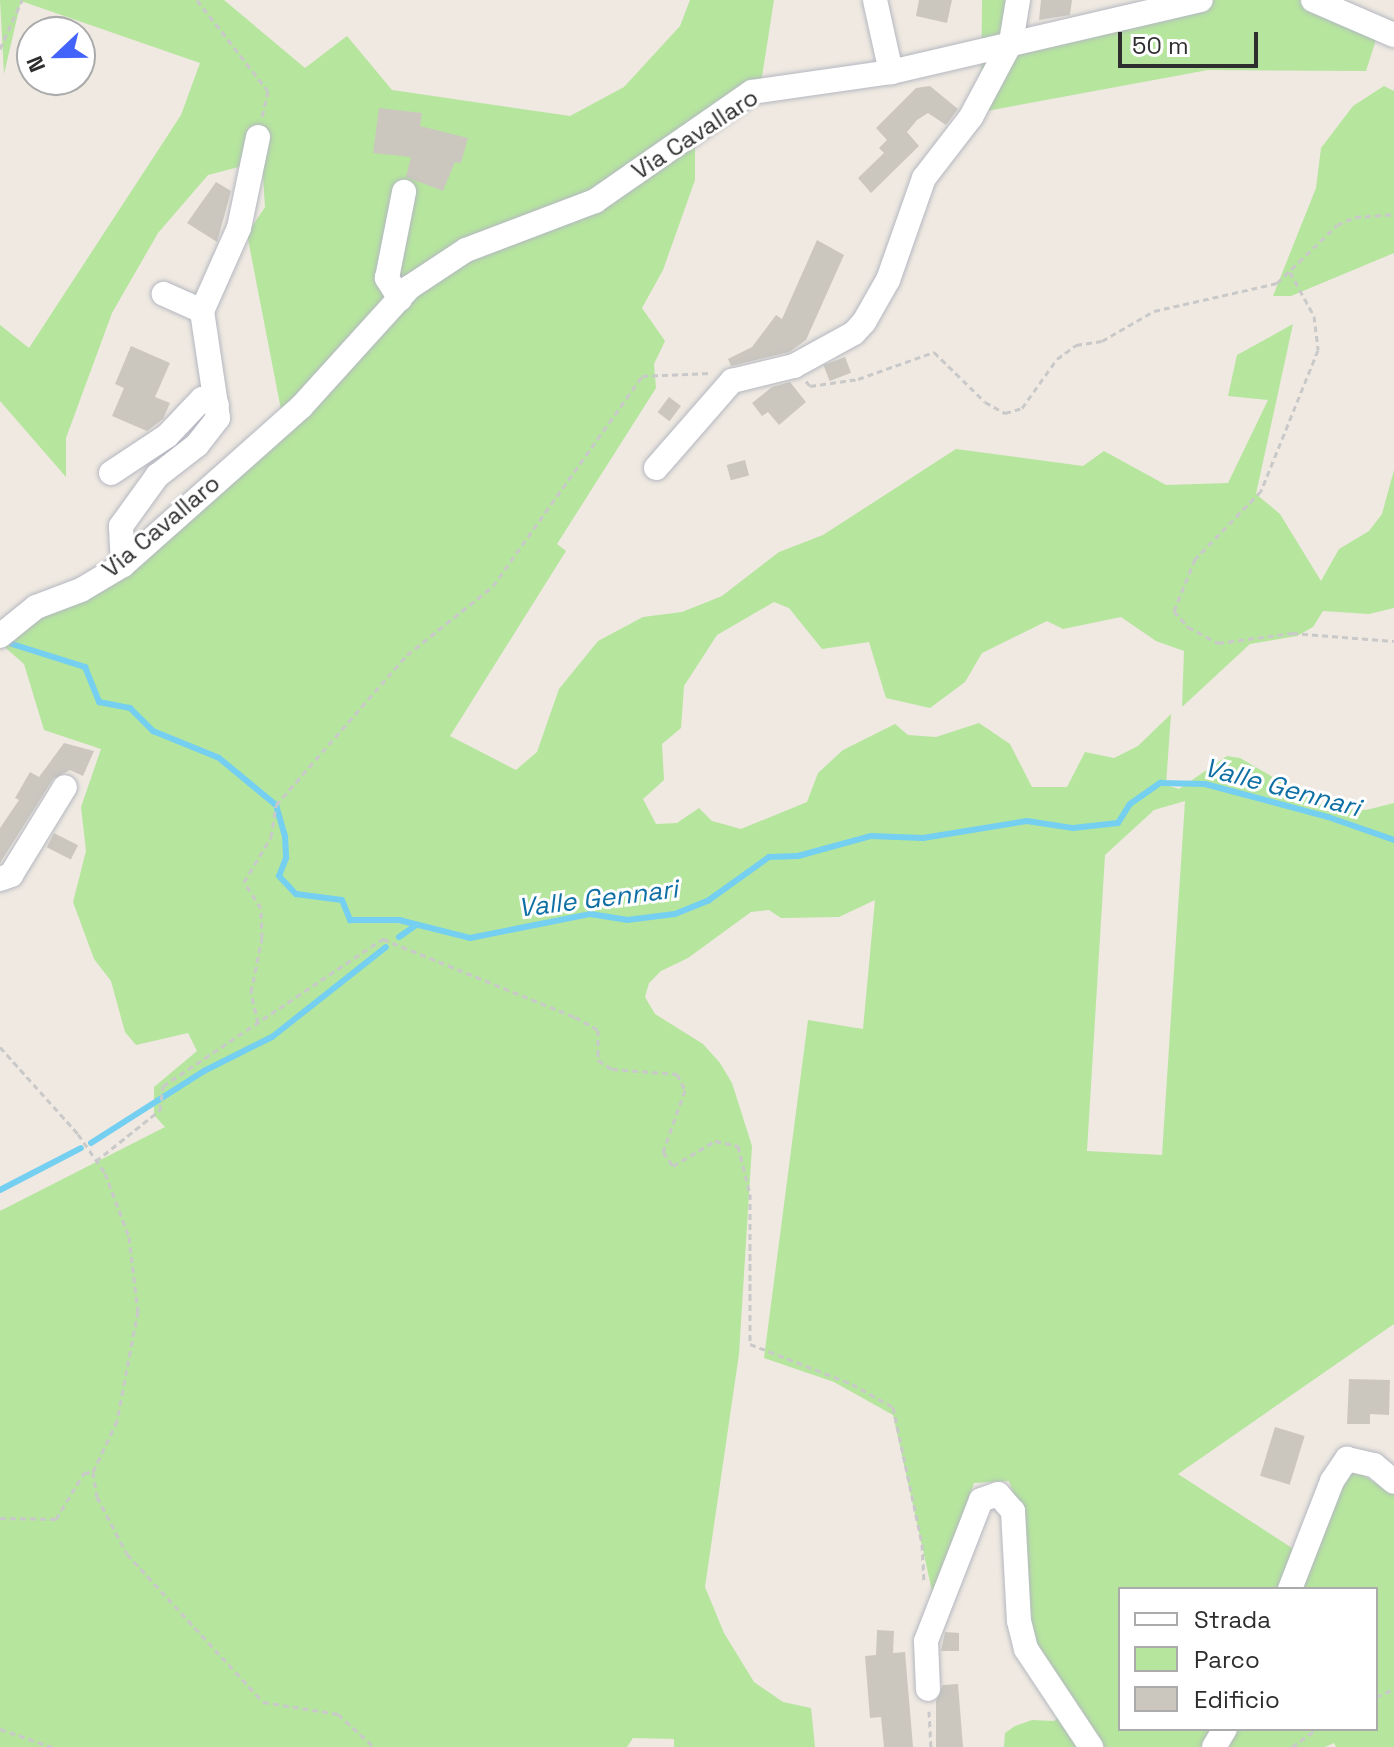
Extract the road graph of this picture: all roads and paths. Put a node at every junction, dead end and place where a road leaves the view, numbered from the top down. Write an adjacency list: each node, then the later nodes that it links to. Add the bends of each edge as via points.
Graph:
1 (22, 0): 9 (path)
2 (197, 0): 11 (path, via 268,91)
3 (875, 0): 10 (street)
4 (1018, 0): 8 (street)
5 (1201, 0): 8 (street, Via Cavallaro)
6 (1313, 0): 7 (street)
7 (1394, 35)
8 (1011, 42): 10 (street, Via Cavallaro); 18 (street, via 971,117 924,178 888,280 864,322)
9 (0, 49)
10 (891, 72): 16 (street, Via Cavallaro, via 752,92 595,201 466,250)
11 (258, 137): 17 (street, via 239,228)
12 (404, 192): 16 (street, via 387,278)
13 (1394, 214): 14 (path, via 1355,217 1337,225)
14 (1290, 272): 18 (path, via 1266,286 1154,311 1102,341 1076,345 1057,359 1022,408 1005,413 985,402 934,352 829,385 810,386); 25 (path, via 1314,316 1318,350 1261,491 1195,559 1174,611 1188,627 1218,643 1292,633)
15 (164, 294): 17 (street)
16 (400, 299): 23 (street, Via Cavallaro, via 301,407)
17 (202, 311): 20 (street)
18 (794, 366): 19 (street)
19 (732, 381): 21 (street); 28 (path, via 716,373 642,376 493,586 407,655 276,805 271,837 244,882 261,908 262,938 251,992)
20 (217, 405): 22 (street, via 202,399 167,436); 23 (street, via 218,418 204,436 157,476 121,526)
21 (656, 468)
22 (111, 473)
23 (123, 565): 24 (street, Via Cavallaro, via 81,590 36,607)
24 (0, 636)
25 (1394, 641)
26 (65, 787): 27 (street, via 11,875)
27 (0, 879)
28 (258, 1023): 30 (path, via 163,1086 160,1110); 35 (path, via 383,939 598,1030 598,1060 612,1069 677,1074 685,1090 663,1152 673,1166 715,1141 738,1146 746,1164 752,1253 750,1344 852,1384 893,1407 922,1544 925,1593)
29 (0, 1047): 30 (path)
30 (96, 1161): 31 (path, via 129,1237 138,1311 117,1421)
31 (93, 1472): 33 (path, via 84,1473 56,1519); 40 (path, via 97,1497 127,1554 263,1702 338,1714)
32 (1394, 1482): 34 (street, via 1374,1465 1347,1459 1332,1481)
33 (0, 1518)
34 (1291, 1587)
35 (936, 1620): 36 (street, via 926,1641); 42 (street, via 981,1500 998,1494 1013,1511 1019,1621 1026,1649)
36 (928, 1689): 41 (path)
37 (0, 1729): 39 (path)
38 (1314, 1731): 43 (path)
39 (52, 1747)
40 (374, 1747)
41 (931, 1747)
42 (1091, 1747)
43 (1292, 1747)

